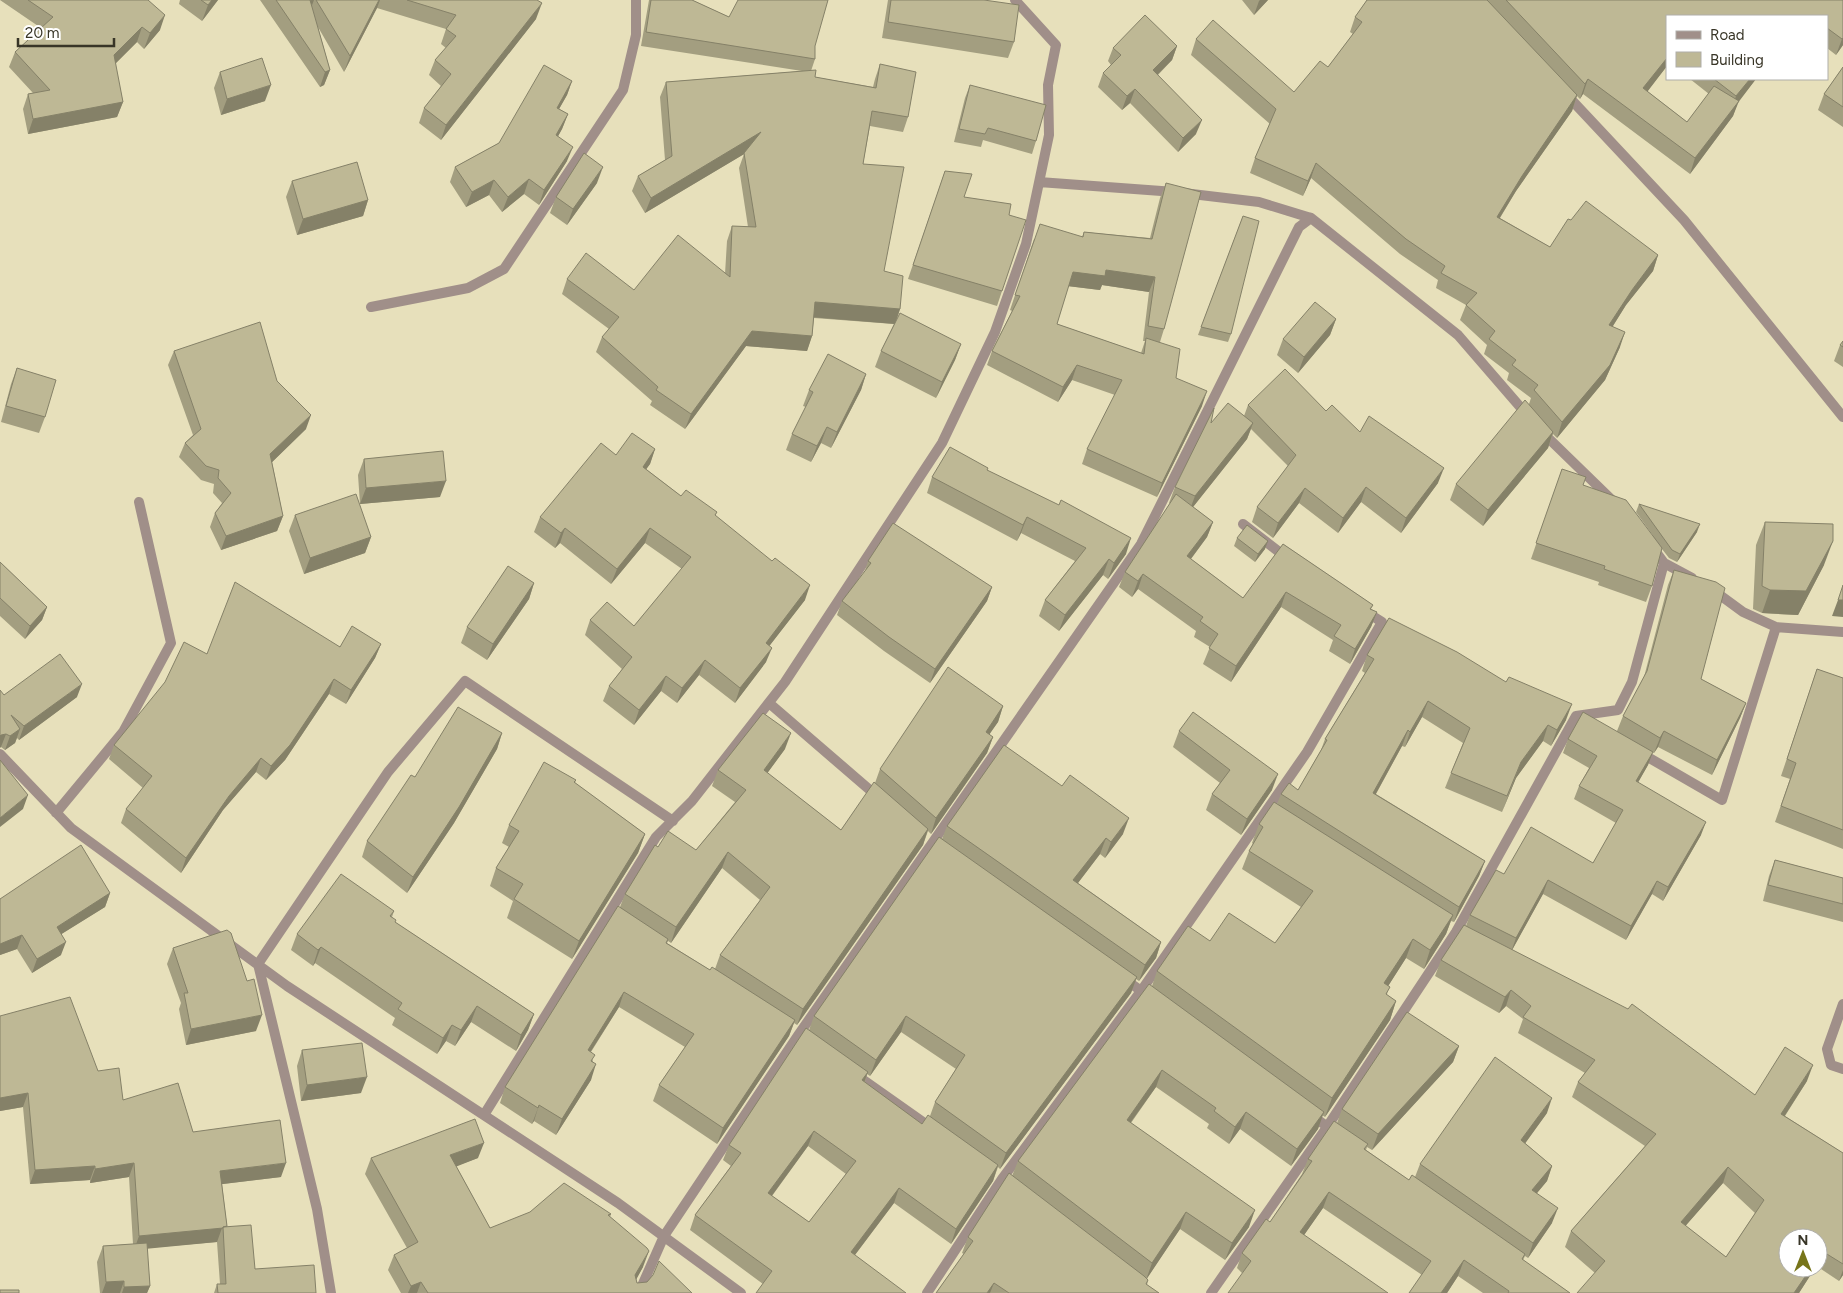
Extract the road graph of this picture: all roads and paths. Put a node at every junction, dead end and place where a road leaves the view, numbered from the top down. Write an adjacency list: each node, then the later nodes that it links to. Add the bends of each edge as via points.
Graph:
1 (636, 0): 6 (street, via 636,35 623,90 504,269 468,288)
2 (1015, 0): 4 (street, via 1056,45 1048,85 1049,135)
3 (1556, 84): 7 (street, via 1684,220)
4 (1039, 182): 5 (street, via 1258,202); 17 (street, via 1026,244 994,332 942,443)
5 (1311, 218): 9 (street, via 1458,336 1553,444); 37 (street, via 1299,227 1141,544 931,842)
6 (371, 307)
7 (1843, 418)
8 (139, 502): 23 (street, via 171,643 123,732)
9 (1618, 505)
10 (1243, 524): 12 (street)
11 (1648, 541): 13 (street)
12 (1293, 562)
13 (1664, 563): 15 (street, via 1704,584 1743,612); 18 (street, via 1632,682 1618,710)
14 (1358, 606): 27 (street, via 1386,624 1270,814)
15 (1776, 627): 16 (street); 20 (street, via 1722,800)
16 (1843, 632)
17 (769, 703): 22 (street); 24 (street)
18 (1572, 714): 19 (street); 34 (street, via 1457,931)
19 (1593, 726)
20 (1628, 746)
21 (0, 754): 23 (street)
22 (887, 804)
23 (56, 813): 25 (street, via 71,828)
24 (673, 821): 25 (street, via 465,681 388,772); 33 (street, via 656,837 614,915)
25 (258, 964): 33 (street); 38 (street, via 317,1209)
26 (1117, 974): 27 (street)
27 (1141, 991): 29 (street); 41 (street, via 1002,1179)
28 (1843, 1004): 31 (street, via 1827,1048 1831,1065)
29 (1165, 1008)
30 (848, 1069): 35 (street)
31 (1843, 1069)
32 (1304, 1110): 34 (street)
33 (484, 1115): 37 (street)
34 (1327, 1127): 36 (street); 42 (street)
35 (945, 1138)
36 (1351, 1143)
37 (664, 1236): 39 (street); 40 (street)
38 (331, 1293)
39 (636, 1293)
40 (741, 1293)
41 (927, 1293)
42 (1211, 1293)

